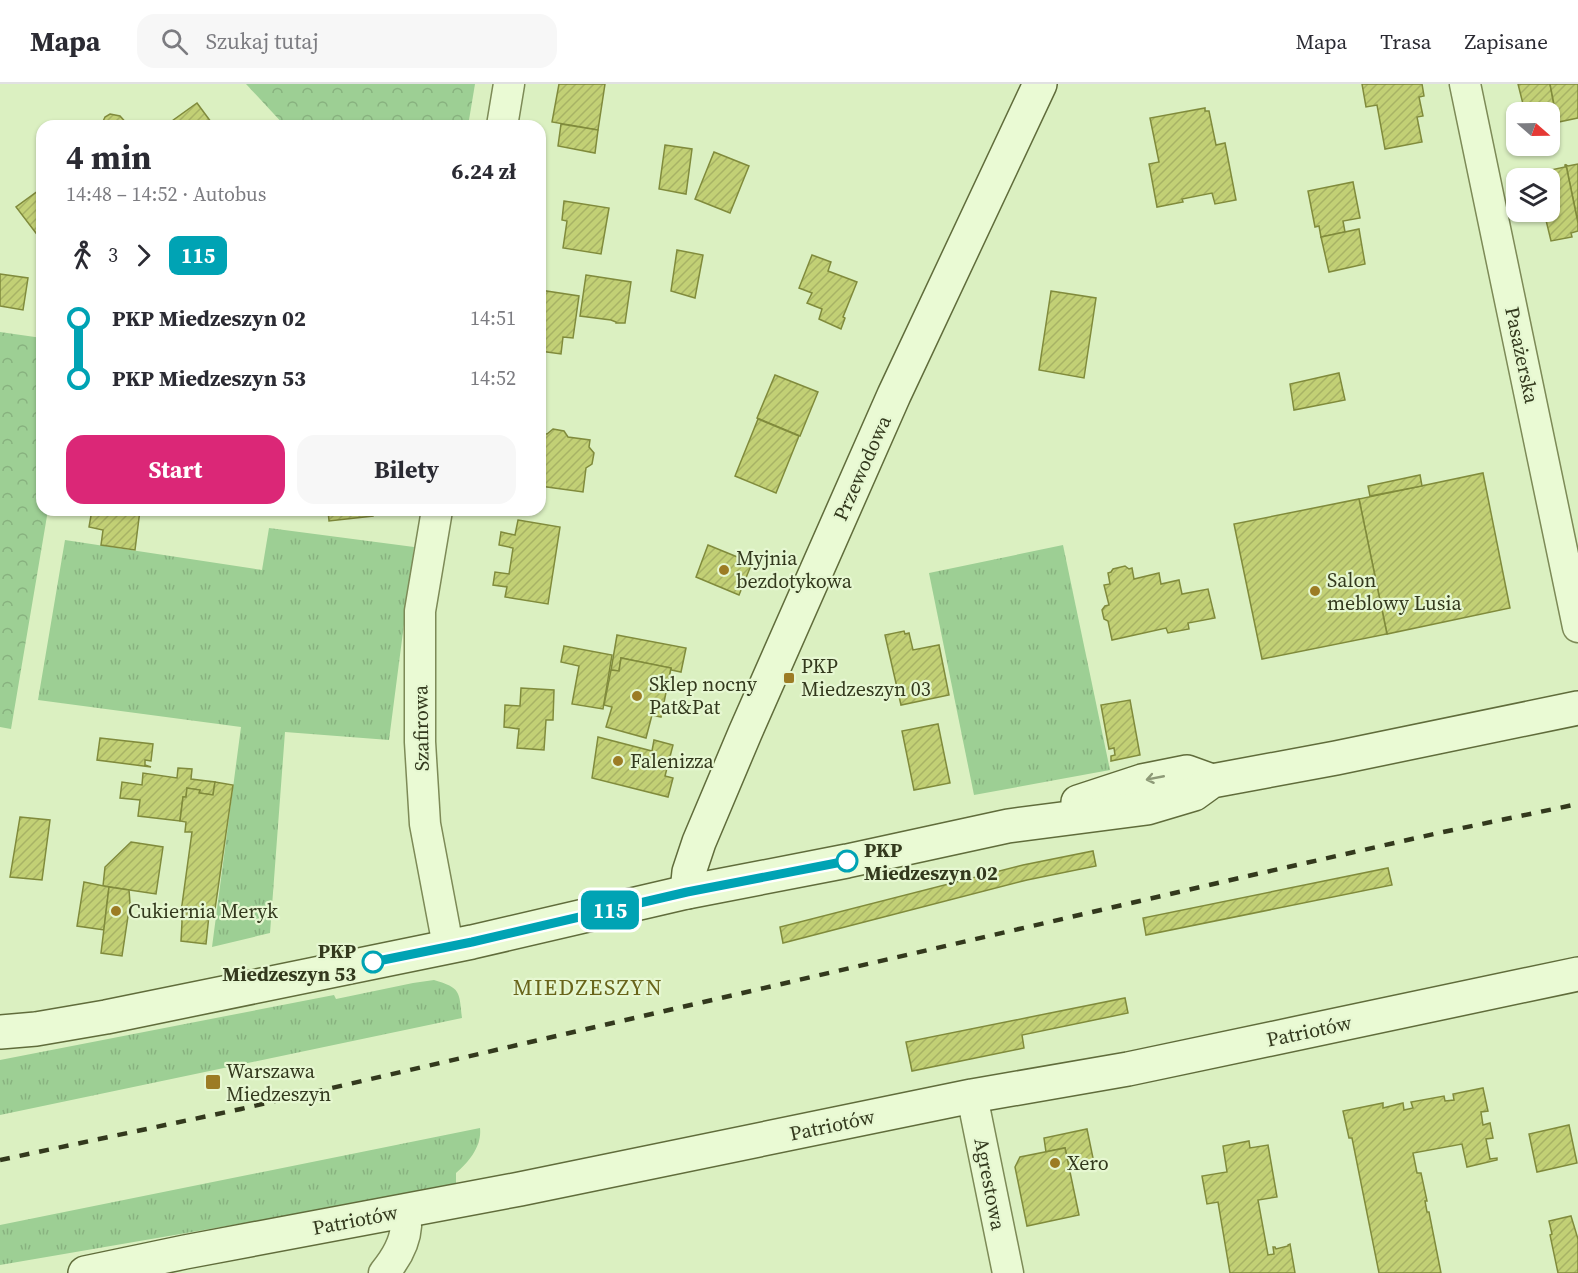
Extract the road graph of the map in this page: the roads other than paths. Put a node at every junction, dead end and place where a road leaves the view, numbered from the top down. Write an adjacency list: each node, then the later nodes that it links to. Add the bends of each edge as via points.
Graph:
1 (509, 84): 4 (street)
2 (1040, 84): 8 (main road, Przewodowa, via 894,396 745,733 699,842)
3 (1465, 84): 6 (street, Pasażerska)
4 (503, 120)
5 (436, 516): 9 (street, Szafirowa, via 420,611 420,742 425,824)
6 (1578, 627)
7 (1578, 708): 8 (main road, via 1212,781 1194,794 1147,808 1008,826)
8 (687, 892): 9 (main road)
9 (448, 946): 11 (main road, via 106,1017)
10 (1578, 974): 12 (main road, Patriotów, via 1128,1069)
11 (0, 1032)
12 (972, 1096): 13 (main road, Patriotów); 16 (street, Agrestowa)
13 (403, 1211): 14 (main road, Patriotów); 15 (street, via 404,1236)
14 (85, 1273)
15 (384, 1273)
16 (1008, 1273)

